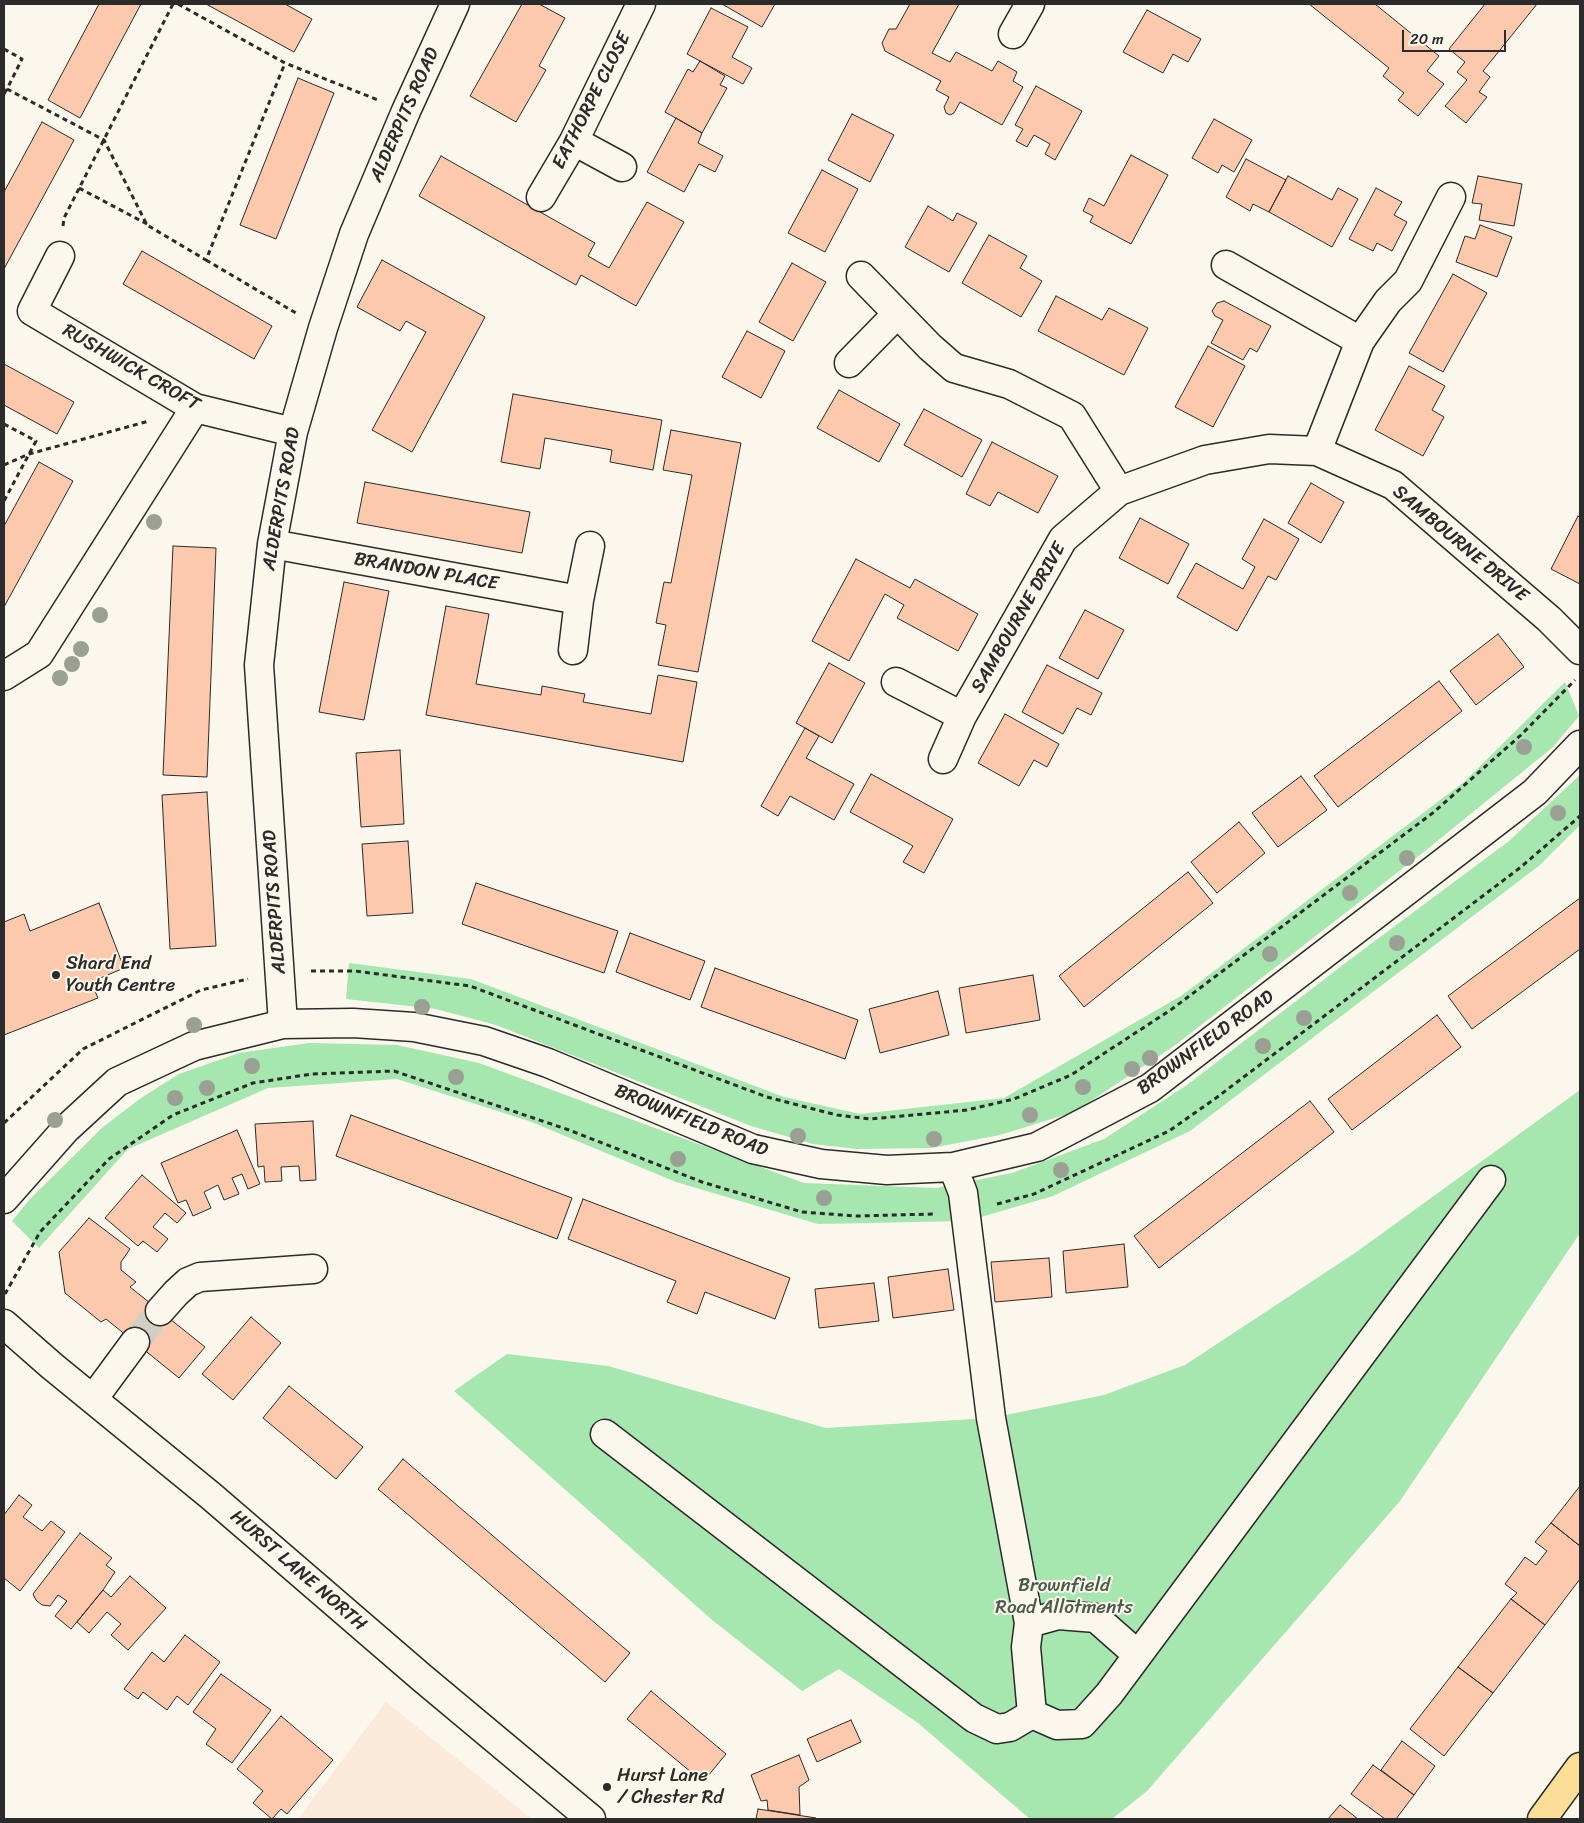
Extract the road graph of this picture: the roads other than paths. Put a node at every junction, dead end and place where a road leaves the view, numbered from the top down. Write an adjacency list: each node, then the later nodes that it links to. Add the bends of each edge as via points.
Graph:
1 (455, 4): 16 (street, ALDERPITS ROAD, via 354,234 322,328)
2 (641, 4): 5 (street, EATHORPE CLOSE)
3 (1030, 4): 4 (street)
4 (1013, 34)
5 (574, 140): 6 (street); 7 (street, EATHORPE CLOSE)
6 (622, 167)
7 (541, 197)
8 (1451, 197): 13 (street, via 1408,281 1388,301)
9 (60, 256): 15 (street, RUSHWICK CROFT, via 32,311)
10 (1226, 265): 13 (street)
11 (861, 276): 12 (street)
12 (897, 314): 14 (street); 18 (street, via 954,368 1009,384 1072,416)
13 (1360, 341): 17 (street)
14 (849, 364)
15 (195, 408): 16 (street, RUSHWICK CROFT); 24 (street, via 39,654)
16 (293, 432): 19 (street, ALDERPITS ROAD)
17 (1317, 451): 18 (street, SAMBOURNE DRIVE, via 1269,449 1205,460); 23 (street, SAMBOURNE DRIVE, via 1393,485 1549,619)
18 (1119, 491): 26 (street, SAMBOURNE DRIVE, via 1062,539)
19 (272, 544): 21 (street, BRANDON PLACE); 29 (street, ALDERPITS ROAD, via 258,665)
20 (590, 546): 21 (street)
21 (580, 600): 22 (street)
22 (573, 650)
23 (1580, 650)
24 (4, 676)
25 (896, 682): 26 (street)
26 (962, 716): 28 (street, SAMBOURNE DRIVE)
27 (1580, 744): 30 (street, BROWNFIELD ROAD, via 1534,792 1150,1088 1037,1148)
28 (943, 759)
29 (283, 1024): 30 (street, BROWNFIELD ROAD, via 353,1023 414,1027 484,1041 548,1063 753,1149 821,1164 887,1170); 32 (street, BROWNFIELD ROAD, via 194,1046 117,1082 66,1129)
30 (953, 1167): 39 (street, via 963,1193 991,1418)
31 (1491, 1180): 40 (street)
32 (4, 1199)
33 (313, 1269): 34 (street, via 200,1277 188,1282)
34 (160, 1311)
35 (4, 1324): 37 (street, HURST LANE NORTH)
36 (135, 1342): 37 (street)
37 (93, 1399): 43 (street, HURST LANE NORTH)
38 (605, 1434): 41 (street, via 974,1718 997,1729)
39 (1029, 1623): 40 (street, via 1058,1615 1096,1618); 41 (street, via 1026,1647)
40 (1138, 1655): 41 (street, via 1082,1724 1057,1725)
41 (1032, 1714)
42 (1580, 1767): 44 (main road)
43 (591, 1819)
44 (1542, 1819)

